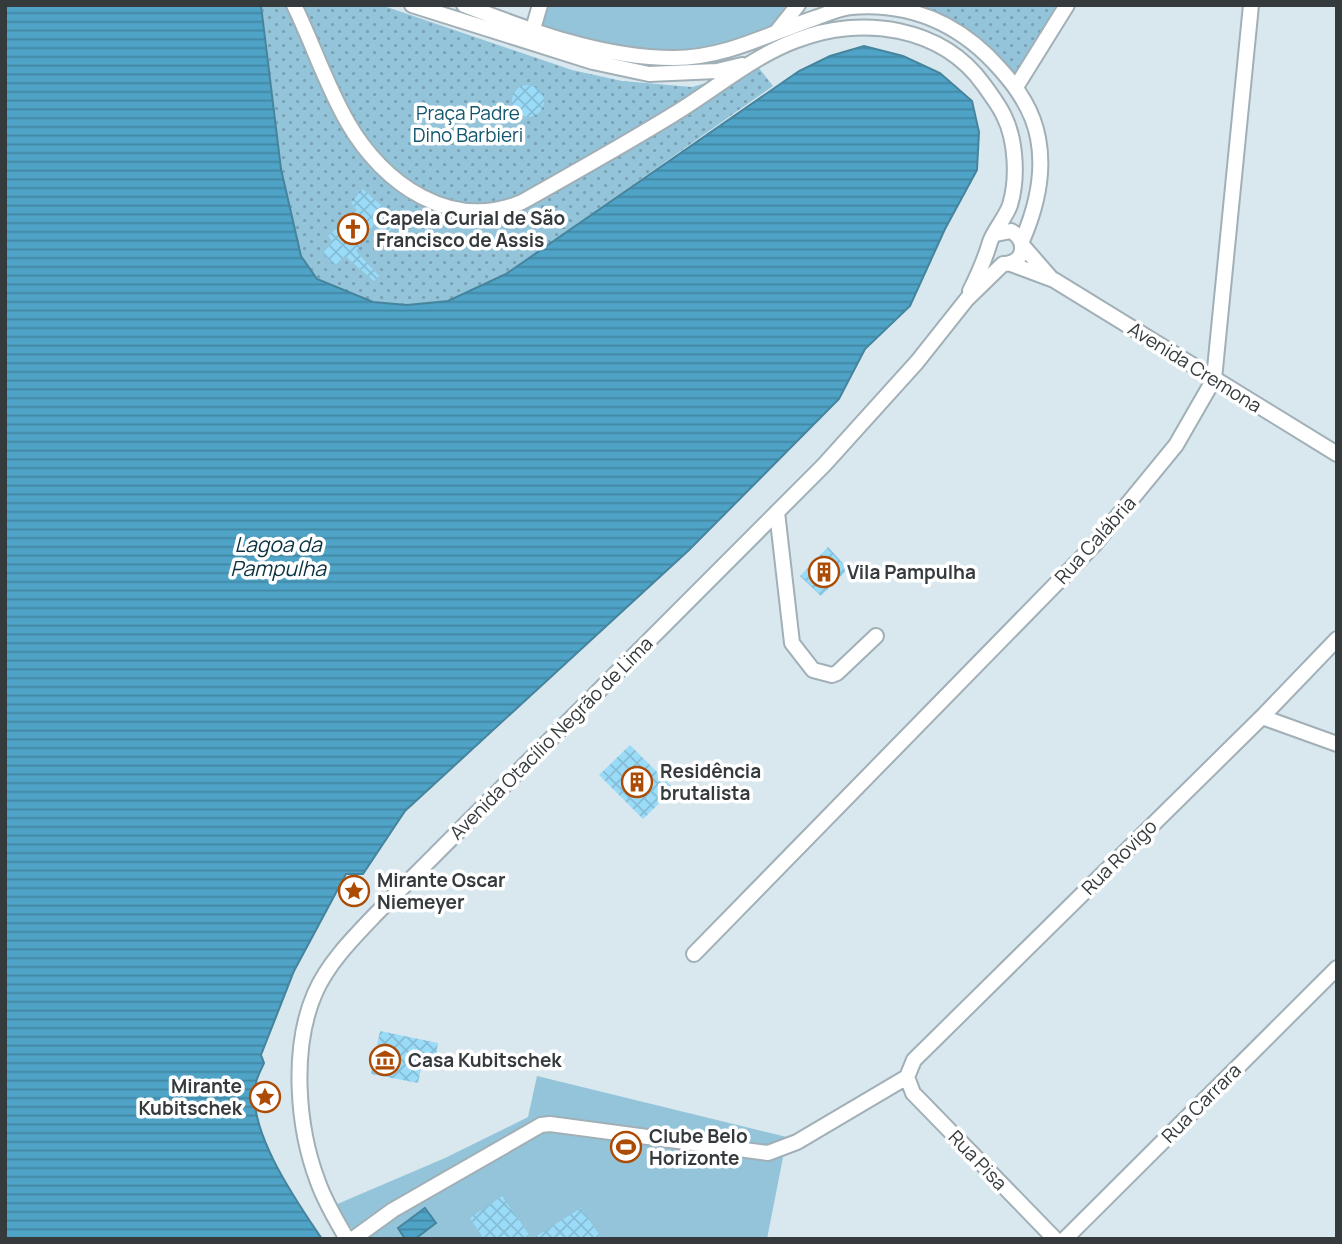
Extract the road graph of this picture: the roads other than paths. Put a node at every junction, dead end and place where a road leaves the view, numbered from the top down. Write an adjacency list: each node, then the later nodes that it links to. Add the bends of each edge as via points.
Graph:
1 (294, 5): 12 (street, via 338,105 369,155 399,183 435,204 464,212 505,209 522,202)
2 (412, 5): 12 (street, via 593,62 649,74 717,72)
3 (464, 5): 9 (street)
4 (540, 5): 9 (street)
5 (798, 5): 11 (street)
6 (1066, 5): 13 (street)
7 (1251, 5): 20 (street, Rua Calábria)
8 (848, 6): 10 (street, via 849,18); 11 (street); 13 (street, via 886,7 943,23 964,35)
9 (533, 29): 11 (street, via 603,51 677,58 742,47)
10 (837, 29): 12 (street, via 795,40); 14 (street, via 915,34 947,48 974,72 1005,117 1013,143 1010,205)
11 (778, 30)
12 (757, 61)
13 (1016, 87): 15 (street, via 1029,108 1038,139 1040,183)
14 (996, 234): 15 (street, via 1011,231); 16 (street)
15 (1022, 244): 17 (street, via 1020,257); 18 (street, Avenida Cremona)
16 (989, 249): 17 (street, via 994,259); 19 (street, Avenida Otacílio Negrão de Lima)
17 (1007, 264): 18 (street, Avenida Cremona); 19 (street, Avenida Otacílio Negrão de Lima)
18 (1054, 280): 20 (street, Avenida Cremona)
19 (967, 299): 22 (street, Avenida Otacílio Negrão de Lima, via 917,362)
20 (1214, 379): 21 (street, Avenida Cremona); 27 (street, Rua Calábria, via 1176,445 1094,545)
21 (1337, 454)
22 (778, 512): 23 (street, via 792,643 813,670 838,673); 30 (street, Avenida Otacílio Negrão de Lima, via 377,913 326,972 314,994 300,1049 301,1105 309,1157 330,1211)
23 (876, 636)
24 (1337, 639): 25 (street, Rua Rovigo)
25 (1262, 717): 26 (street); 29 (street, Rua Rovigo, via 914,1060)
26 (1337, 744)
27 (694, 954)
28 (1337, 968): 33 (street, Rua Carrara)
29 (907, 1077): 31 (street, via 797,1142 768,1153 541,1125 393,1210); 32 (street, Rua Pisa, via 913,1093)
30 (347, 1239)
31 (353, 1239)
32 (1055, 1239)
33 (1065, 1239)

